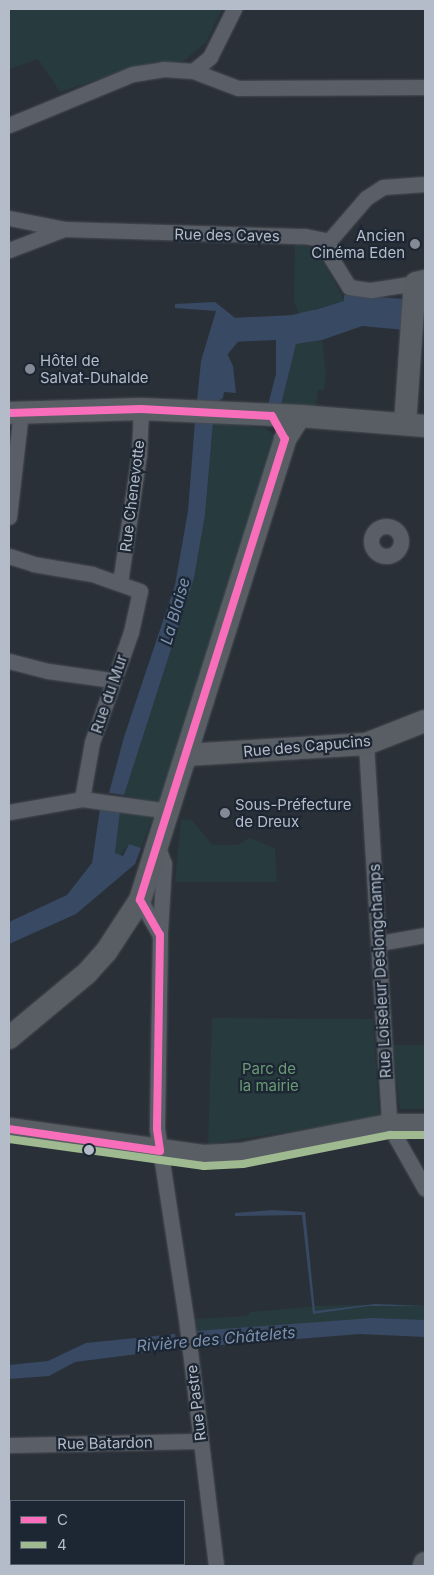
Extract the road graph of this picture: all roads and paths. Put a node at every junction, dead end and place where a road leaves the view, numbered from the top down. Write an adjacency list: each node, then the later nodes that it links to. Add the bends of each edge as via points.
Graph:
1 (234, 9): 2 (street, via 210,56)
2 (193, 71): 3 (street, via 238,88); 4 (street, via 163,69 133,74)
3 (425, 87)
4 (9, 125)
5 (425, 184): 8 (street, via 383,187 366,198)
6 (9, 218): 7 (street)
7 (64, 229): 8 (street, Rue des Caves, via 305,236); 9 (street, Rue des Caves)
8 (328, 241): 10 (street, via 331,258 349,287 371,290)
9 (9, 250)
10 (419, 287): 15 (street, via 412,334)
11 (141, 409): 12 (street); 13 (street); 19 (street, Rue Chenevotte, via 139,455)
12 (15, 413): 17 (street)
13 (272, 416): 14 (street); 16 (street)
14 (300, 416): 15 (street); 16 (street)
15 (415, 425)
16 (285, 439): 24 (street)
17 (9, 517)
18 (9, 556): 19 (street)
19 (120, 583): 25 (street, Rue du Mur, via 140,591 131,632 92,742)
20 (9, 661): 21 (street, via 48,671)
21 (105, 679)
22 (425, 721): 23 (street, Rue des Capucins)
23 (366, 744): 24 (street, Rue des Capucins); 32 (street, Rue Loiseleur Deslongchamps)
24 (186, 756): 26 (street)
25 (82, 798): 26 (street); 27 (street)
26 (170, 811): 28 (street)
27 (9, 812)
28 (158, 848): 29 (street); 31 (street, Rue Pastre, via 164,864)
29 (140, 900): 31 (street); 33 (street, via 106,952)
30 (425, 935): 32 (street)
31 (160, 936): 37 (street, Rue Pastre, via 157,1129)
32 (379, 943): 34 (street, Rue Loiseleur Deslongchamps)
33 (9, 1038)
34 (388, 1125): 35 (street); 37 (street, via 241,1154 203,1156); 38 (street, Rue Loiseleur Deslongchamps)
35 (425, 1125)
36 (9, 1129): 37 (street)
37 (160, 1151): 39 (street, Rue Pastre)
38 (425, 1190)
39 (201, 1441): 40 (street, Rue Batardon); 41 (street, Rue Pastre)
40 (9, 1445)
41 (216, 1566)

